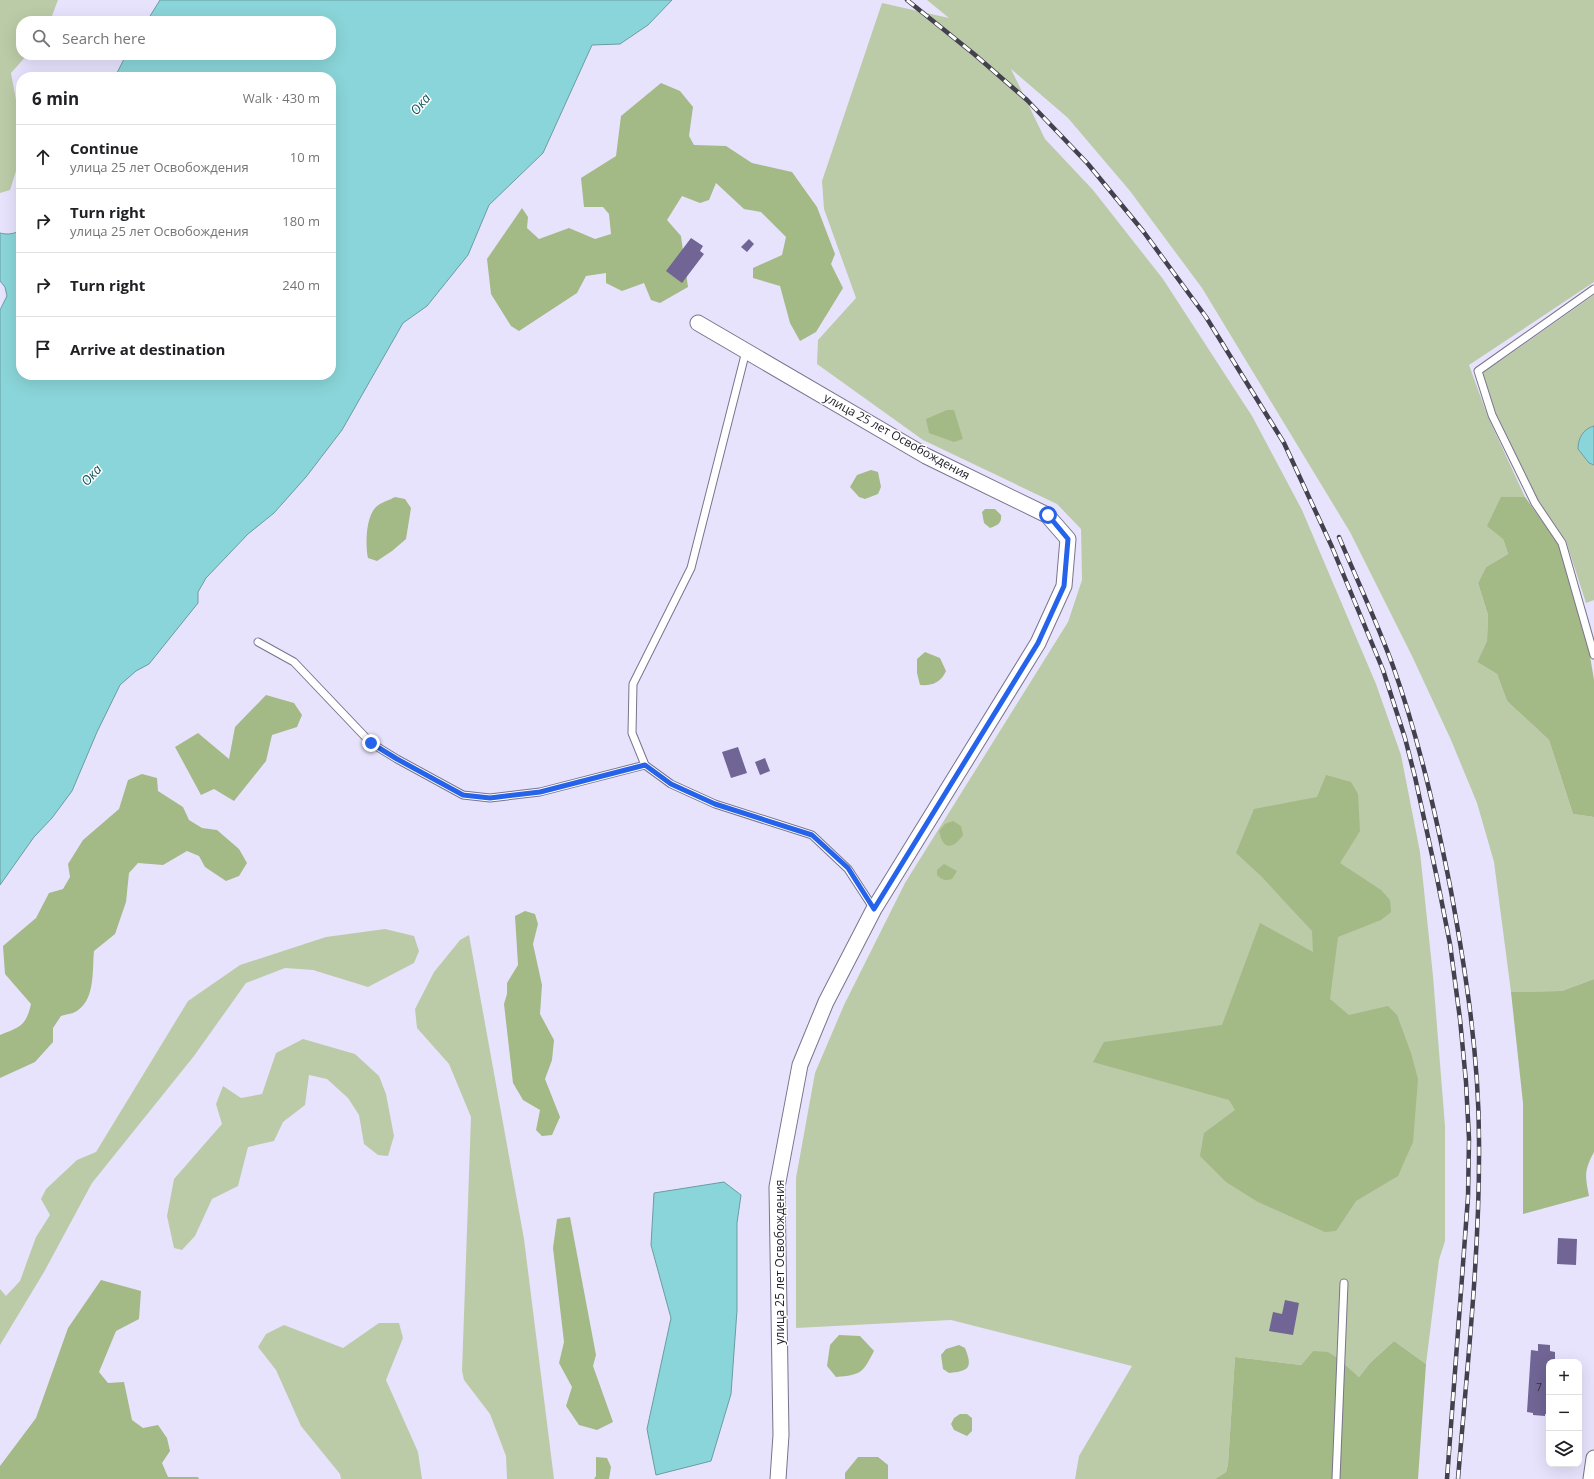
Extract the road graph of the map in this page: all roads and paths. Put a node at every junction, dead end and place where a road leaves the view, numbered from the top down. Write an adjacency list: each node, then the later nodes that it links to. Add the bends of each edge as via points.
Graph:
1 (1594, 289): 5 (lane, via 1478,371 1492,415 1535,503 1562,543)
2 (698, 323): 3 (street, улица 25 лет Освобождения)
3 (746, 351): 6 (lane, via 691,568 633,684 632,733); 7 (street, улица 25 лет Освобождения, via 926,456 1048,515 1068,539 1064,586 1038,643)
4 (258, 642): 6 (lane, via 294,662 371,743 463,795 490,798 540,792)
5 (1594, 655)
6 (645, 765): 7 (lane, via 671,784 715,804 812,835 848,868)
7 (874, 909): 10 (street, улица 25 лет Освобождения, via 826,1002 800,1066 777,1187 781,1435)
8 (1344, 1283): 11 (lane)
9 (1594, 1458): 12 (street)
10 (778, 1479)
11 (1336, 1479)
12 (1591, 1479)

